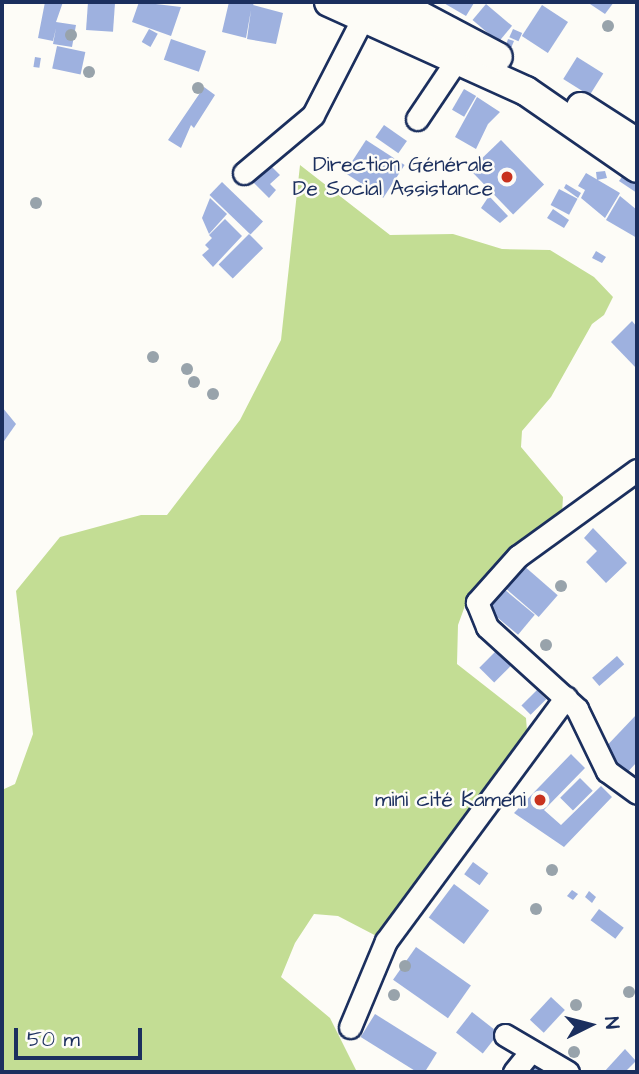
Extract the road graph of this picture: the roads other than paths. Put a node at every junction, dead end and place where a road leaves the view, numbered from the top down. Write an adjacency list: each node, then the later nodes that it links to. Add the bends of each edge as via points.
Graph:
1 (329, 2): 2 (main road)
2 (373, 6): 3 (main road); 5 (main road, via 411,11 532,75); 7 (street, via 313,115)
3 (458, 58): 4 (street); 6 (main road, via 526,91)
4 (417, 119)
5 (637, 143)
6 (637, 168)
7 (244, 173)
8 (637, 470): 9 (street, via 518,556 477,602 488,627)
9 (566, 697): 10 (street, via 577,709 607,771); 11 (street, via 386,941)
10 (637, 793)
11 (350, 1027)
12 (505, 1035): 13 (street)
13 (531, 1051): 14 (street); 15 (street)
14 (514, 1072)
15 (568, 1072)

